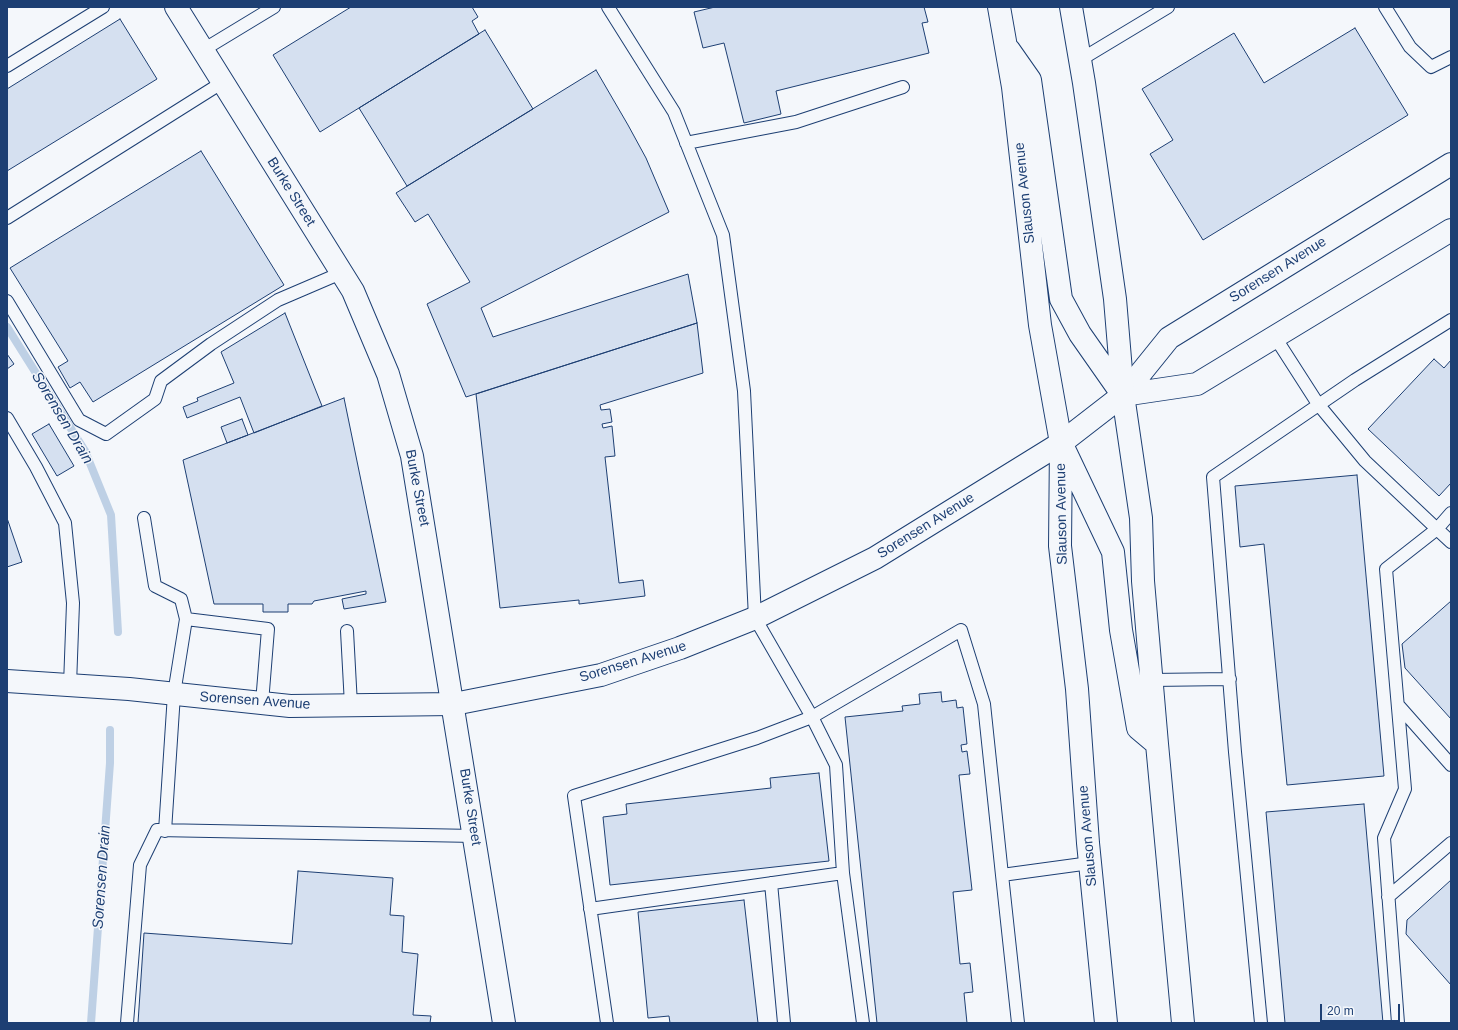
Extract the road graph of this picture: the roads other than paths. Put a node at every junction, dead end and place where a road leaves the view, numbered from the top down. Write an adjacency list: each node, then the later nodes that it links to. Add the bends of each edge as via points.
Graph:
1 (103, 7): 13 (lane)
2 (176, 7): 10 (street, Burke Street)
3 (274, 7): 10 (lane)
4 (608, 7): 16 (lane, via 674,112)
5 (999, 7): 9 (street, Slauson Avenue)
6 (1071, 7): 12 (street)
7 (1168, 7): 12 (lane)
8 (1386, 7): 11 (lane, via 1410,47 1431,67)
9 (1005, 44): 24 (street, via 1030,80 1061,299 1080,334); 27 (street, Slauson Avenue, via 1013,87 1040,325)
10 (203, 50): 14 (street, Burke Street)
11 (1451, 57)
12 (1080, 60): 24 (street, via 1115,298)
13 (7, 66)
14 (223, 82): 18 (lane); 20 (street, Burke Street)
15 (903, 87): 16 (lane, via 796,122)
16 (686, 143): 32 (lane, via 723,235 744,391)
17 (1451, 164): 24 (street, Sorensen Avenue, via 1169,338)
18 (7, 218)
19 (1451, 230): 23 (street, Sorensen Avenue)
20 (341, 273): 21 (lane, via 278,300 211,344 161,381 155,399 106,434 79,420); 41 (street, Burke Street, via 353,291 388,374 412,456)
21 (7, 301)
22 (1451, 320): 25 (lane)
23 (1275, 337): 24 (street, Sorensen Avenue, via 1197,384); 25 (lane)
24 (1123, 395): 27 (street, Sorensen Avenue); 36 (street, via 1141,518)
25 (1318, 404): 30 (lane, via 1365,461); 35 (lane, via 1213,477)
26 (7, 418): 38 (lane, via 65,523 73,603)
27 (1061, 443): 32 (street, Sorensen Avenue, via 875,558); 45 (street, via 1113,552 1121,630 1138,728); 50 (street, Slauson Avenue, via 1060,546 1077,689)
28 (1451, 513): 30 (lane)
29 (144, 518): 33 (lane, via 155,586 181,599)
30 (1437, 529): 31 (lane); 43 (lane, via 1386,570)
31 (1451, 542)
32 (755, 618): 41 (street, Sorensen Avenue, via 680,648 600,675); 44 (lane)
33 (186, 619): 39 (lane); 40 (lane, via 268,629)
34 (347, 631): 42 (lane)
35 (1230, 679): 36 (lane); 64 (lane)
36 (1151, 680): 45 (street)
37 (7, 681): 38 (street, Sorensen Avenue)
38 (70, 685): 39 (street, Sorensen Avenue)
39 (174, 694): 40 (street, Sorensen Avenue); 47 (lane)
40 (262, 703): 42 (street, Sorensen Avenue, via 290,706)
41 (454, 704): 42 (street, Sorensen Avenue); 48 (street, Burke Street)
42 (351, 705)
43 (1398, 705): 46 (lane); 54 (lane, via 1405,788 1384,838)
44 (812, 717): 51 (lane, via 836,765); 52 (lane, via 961,630 984,704); 55 (lane, via 757,738 574,796)
45 (1157, 744): 63 (street)
46 (1451, 765)
47 (165, 831): 48 (lane); 56 (lane, via 156,830 140,865)
48 (475, 836): 57 (street, Burke Street)
49 (1451, 843): 54 (lane)
50 (1090, 863): 52 (lane); 62 (street, Slauson Avenue)
51 (843, 872): 53 (lane); 60 (lane)
52 (1002, 875): 61 (lane)
53 (771, 883): 55 (lane); 59 (lane)
54 (1388, 897): 65 (lane)
55 (590, 910): 58 (lane)
56 (127, 1023)
57 (504, 1023)
58 (607, 1023)
59 (784, 1023)
60 (863, 1023)
61 (1018, 1023)
62 (1106, 1023)
63 (1183, 1023)
64 (1261, 1023)
65 (1398, 1023)

